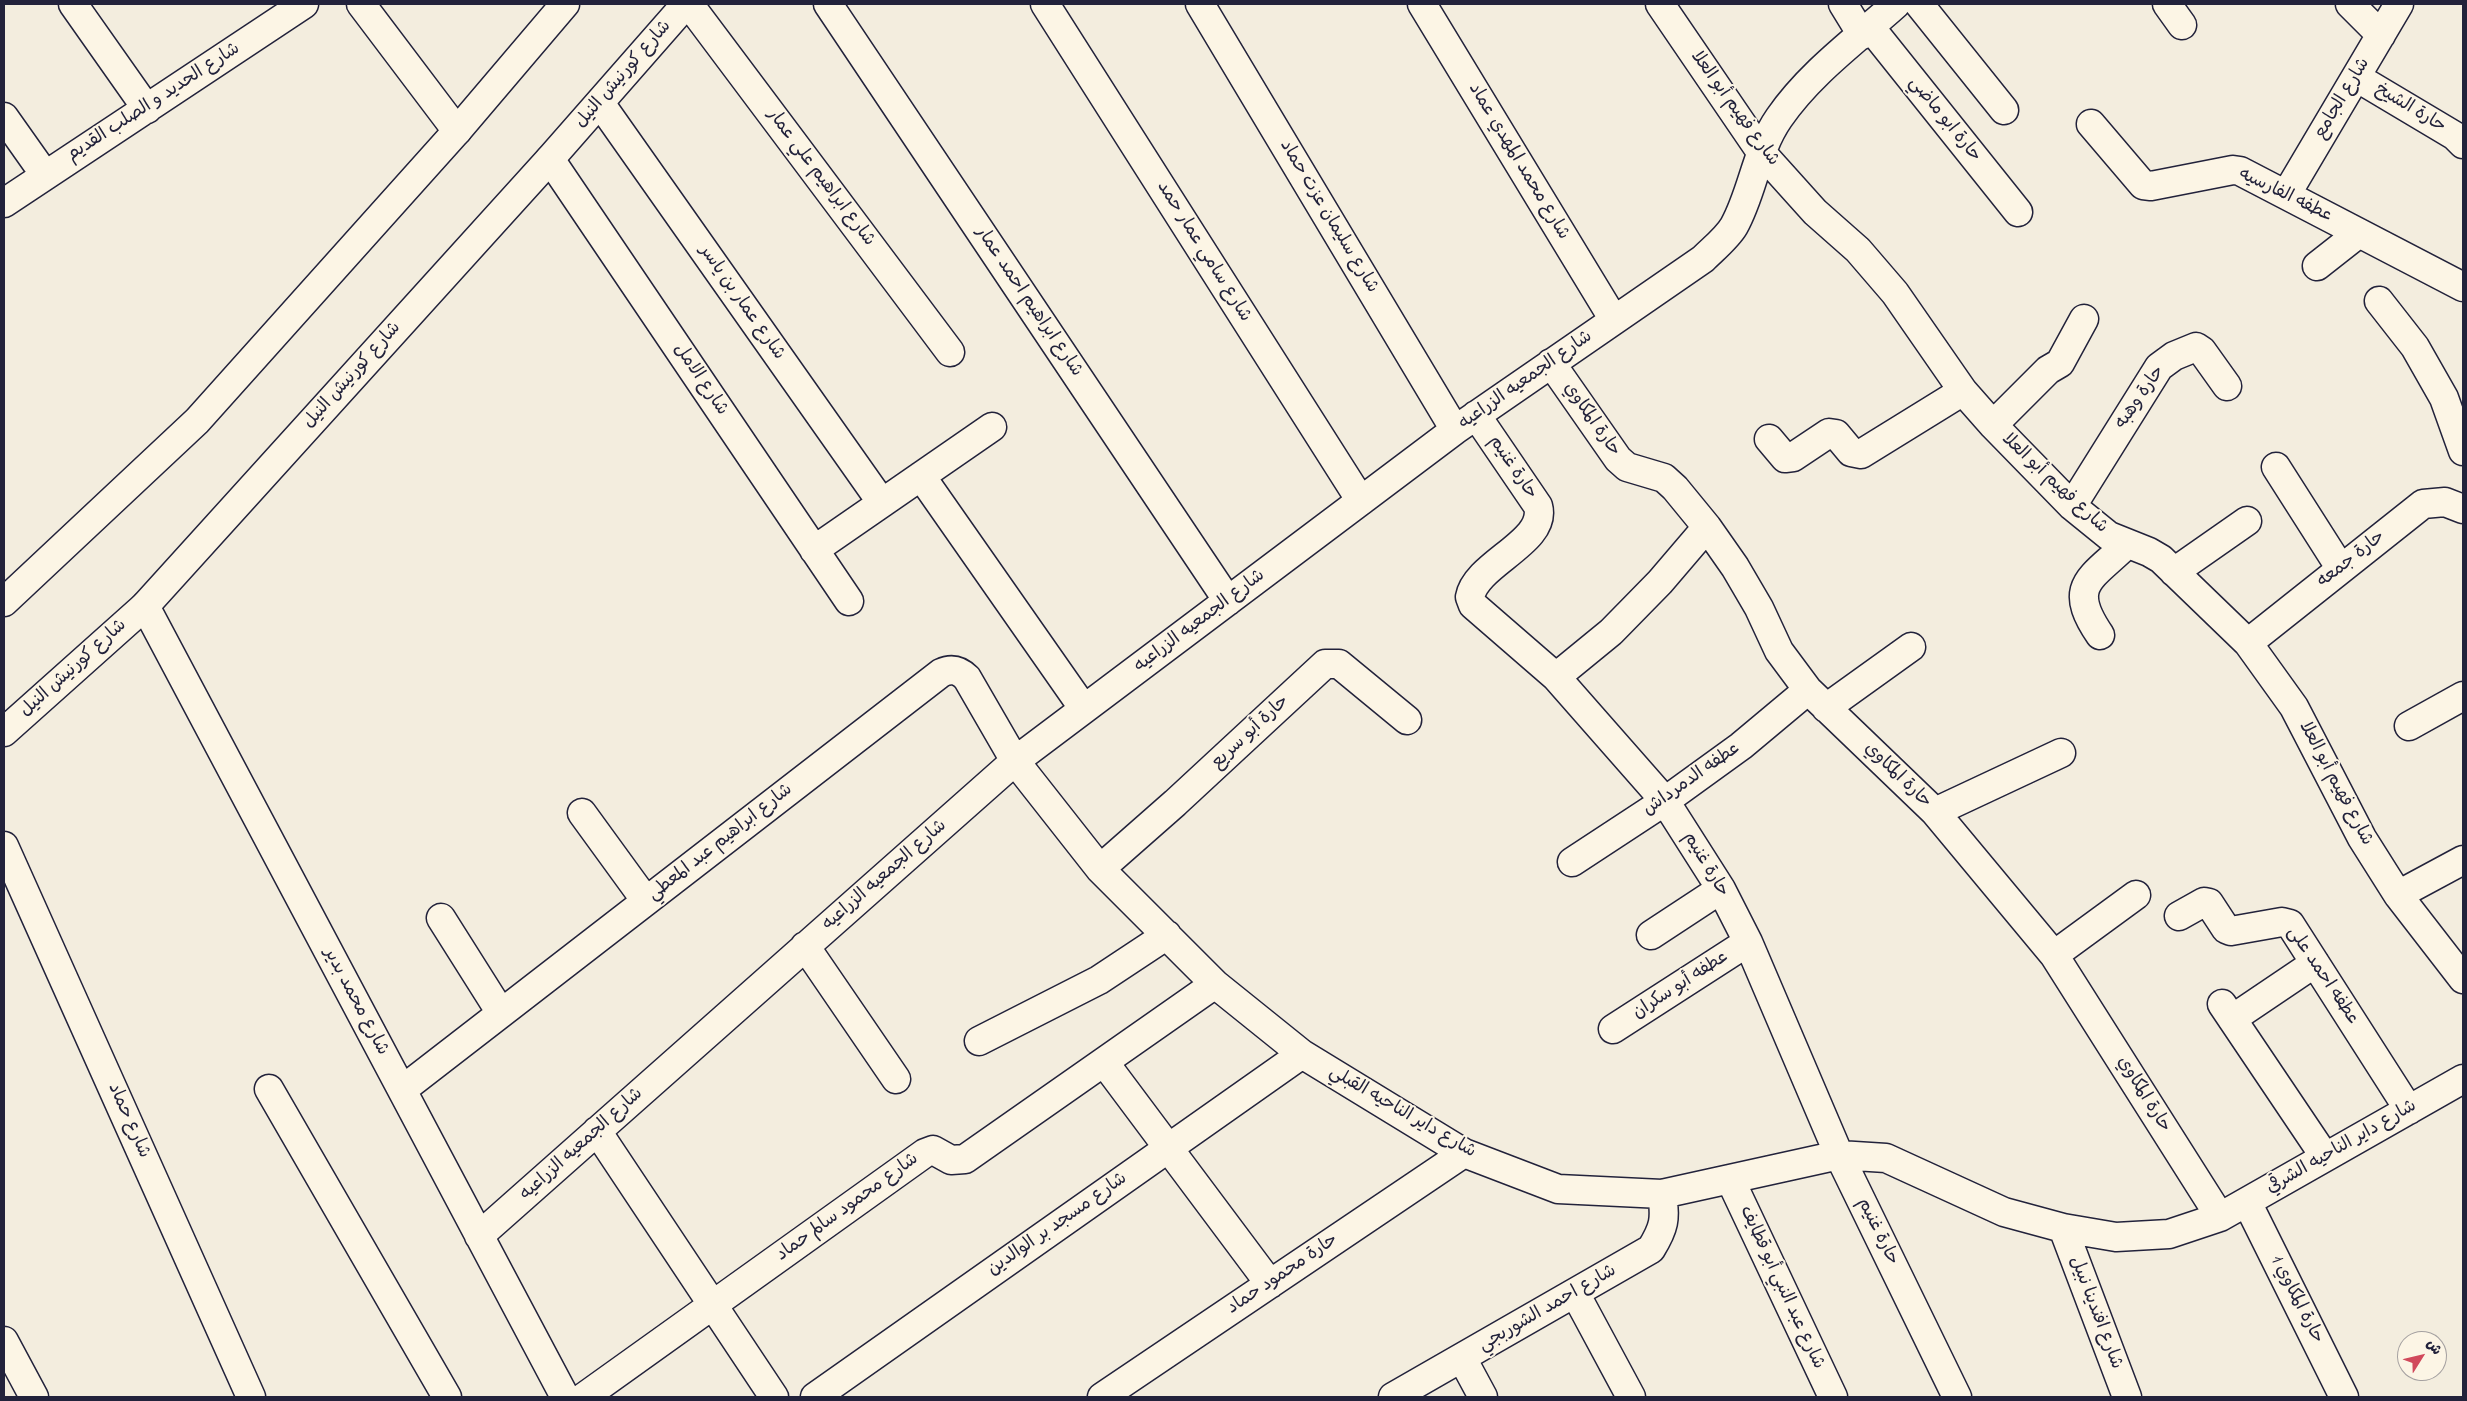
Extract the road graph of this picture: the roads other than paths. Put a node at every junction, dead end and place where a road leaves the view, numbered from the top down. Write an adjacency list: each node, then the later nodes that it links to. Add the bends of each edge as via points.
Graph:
1 (73, 4): 20 (main road)
2 (304, 4): 20 (main road, شارع الحديد و الصلب القديم)
3 (361, 4): 24 (main road)
4 (565, 4): 24 (main road)
5 (688, 4): 19 (main road, شارع كورنيش النيل); 38 (main road, شارع ابراهيم علي عمار)
6 (828, 4): 60 (main road, شارع ابراهيم احمد عمار)
7 (1045, 4): 49 (main road, شارع سامي عمار حمد)
8 (1200, 4): 42 (main road, شارع سليمان عزت حماد)
9 (1422, 4): 37 (main road, شارع محمد المهدي عماد)
10 (1660, 4): 26 (main road, شارع فهيم أبو العلا)
11 (1843, 4): 16 (main road, حارة ابو ماضي)
12 (1896, 4): 16 (main road, شارع الجمعيه الزراعيه)
13 (1919, 4): 21 (main road)
14 (2350, 4): 17 (main road)
15 (2399, 4): 17 (main road, شارع الجامع)
16 (1866, 31): 26 (main road, شارع الجمعيه الزراعيه, via 1805,86 1778,119); 31 (main road, حارة ابو ماضي)
17 (2381, 35): 18 (main road, شارع الجامع)
18 (2356, 77): 25 (main road, حارة الشيخ, via 2455,136); 29 (main road, شارع الجامع)
19 (600, 103): 27 (main road, شارع كورنيش النيل); 50 (main road, شارع عمار بن ياسر)
20 (147, 108): 28 (main road, شارع الحديد و الصلب القديم)
21 (2004, 110)
22 (4, 117): 28 (main road)
23 (2091, 124): 29 (main road, عطفه الفارسيه, via 2144,186 2233,170)
24 (457, 131): 61 (main road, via 197,421)
25 (2463, 144)
26 (1761, 152): 37 (main road, شارع الجمعيه الزراعيه, via 1751,188 1733,228 1703,259); 41 (main road, شارع فهيم أبو العلا, via 1815,212 1858,250 1895,293)
27 (550, 159): 56 (main road, شارع الامل); 62 (main road, شارع كورنيش النيل)
28 (45, 174): 30 (main road, شارع الحديد و الصلب القديم)
29 (2286, 195): 32 (main road, عطفه الفارسيه)
30 (4, 203)
31 (2018, 212)
32 (2359, 232): 33 (main road); 34 (main road, عطفه الفارسيه)
33 (2317, 266)
34 (2463, 287)
35 (2379, 301): 46 (main road, via 2415,347 2439,389)
36 (2084, 319): 43 (main road, via 2058,365 2048,370)
37 (1614, 320): 39 (main road, شارع الجمعيه الزراعيه)
38 (950, 352)
39 (1551, 363): 42 (main road, شارع الجمعيه الزراعيه); 54 (main road, حارة المكاوي, via 1618,459 1627,467 1664,478)
40 (2228, 386): 51 (main road, حارة وهبه, via 2196,346 2159,367)
41 (1964, 391): 43 (main road, شارع فهيم أبو العلا); 45 (main road, via 1861,454 1851,452 1836,434 1829,433 1793,457 1785,458)
42 (1466, 422): 49 (main road, شارع الجمعيه الزراعيه); 66 (main road, حارة غنيم, via 1538,506 1539,520 1532,531 1476,582 1470,597 1480,611)
43 (1993, 425): 51 (main road, شارع فهيم أبو العلا)
44 (992, 427): 48 (main road)
45 (1769, 439)
46 (2463, 451)
47 (2276, 467): 57 (main road)
48 (920, 476): 50 (main road); 69 (main road)
49 (1361, 501): 60 (main road, شارع الجمعيه الزراعيه)
50 (882, 503): 56 (main road)
51 (2072, 506): 55 (main road, شارع فهيم أبو العلا, via 2109,536)
52 (2463, 508): 57 (main road, حارة جمعه, via 2445,502 2423,504)
53 (2246, 521): 58 (main road)
54 (1707, 528): 66 (main road, via 1617,625); 68 (main road, حارة المكاوي, via 1740,575 1779,651)
55 (2127, 544): 58 (main road, شارع فهيم أبو العلا, via 2161,559); 63 (main road, via 2087,583 2083,594 2088,616)
56 (814, 550): 59 (main road, شارع الامل)
57 (2341, 569): 64 (main road, حارة جمعه)
58 (2174, 572): 64 (main road, شارع فهيم أبو العلا)
59 (849, 601)
60 (1228, 601): 69 (main road, شارع الجمعيه الزراعيه)
61 (4, 602)
62 (145, 606): 72 (main road, شارع كورنيش النيل); 104 (main road, شارع محمد بدير)
63 (2100, 635)
64 (2248, 642): 84 (main road, شارع فهيم أبو العلا, via 2294,707 2362,838)
65 (1911, 647): 68 (main road, عطفه الدمرداش)
66 (1556, 677): 75 (main road, حارة غنيم)
67 (2463, 696): 71 (main road)
68 (1817, 699): 75 (main road, عطفه الدمرداش, via 1741,746); 76 (main road, حارة المكاوي)
69 (1084, 709): 74 (main road, شارع الجمعيه الزراعيه)
70 (1407, 720): 81 (main road, حارة أبو سريع, via 1339,664 1325,664)
71 (2409, 726)
72 (4, 732)
73 (2061, 754): 76 (main road)
74 (1015, 761): 81 (main road, شارع داير الناحيه القبلي); 85 (main road, شارع ابراهيم عبد المعطي, via 967,678 958,671 946,671); 91 (main road, شارع الجمعيه الزراعيه)
75 (1665, 801): 80 (main road, عطفه الدمرداش); 82 (main road, حارة غنيم)
76 (1935, 812): 92 (main road, حارة المكاوي)
77 (582, 813): 85 (main road)
78 (4, 846): 123 (main road, شارع حماد)
79 (2463, 860): 84 (main road)
80 (1572, 862)
81 (1100, 869): 88 (main road, شارع داير الناحيه القبلي)
82 (1721, 889): 89 (main road); 90 (main road, حارة غنيم)
83 (2136, 895): 92 (main road)
84 (2398, 895): 94 (main road, شارع فهيم أبو العلا)
85 (646, 901): 96 (main road, شارع ابراهيم عبد المعطي)
86 (2179, 916): 93 (main road, عطفه احمد على, via 2204,902 2209,903 2226,929 2231,931 2286,922)
87 (441, 918): 96 (main road)
88 (1166, 935): 95 (main road, شارع داير الناحيه القبلي); 98 (main road, via 1099,980)
89 (1651, 935)
90 (1748, 942): 97 (main road, عطفه أبو سكران); 109 (main road, حارة غنيم)
91 (805, 946): 101 (main road); 106 (main road, شارع الجمعيه الزراعيه)
92 (2054, 954): 114 (main road, حارة المكاوي)
93 (2315, 963): 105 (main road, عطفه احمد على); 110 (main road, via 2227,1011)
94 (2463, 979)
95 (1215, 984): 99 (main road, شارع داير الناحيه القبلي); 100 (main road, شارع محمود سالم حماد)
96 (501, 1013): 104 (main road, شارع ابراهيم عبد المعطي)
97 (1614, 1029)
98 (979, 1041)
99 (1302, 1054): 107 (main road, شارع مسجد بر الوالدين); 108 (main road, شارع داير الناحيه القبلي)
100 (1104, 1062): 107 (main road); 119 (main road, شارع محمود سالم حماد, via 965,1159 951,1160 933,1150 925,1153)
101 (896, 1079)
102 (2463, 1079): 105 (main road, شارع داير الناحيه الشرقي)
103 (269, 1089): 124 (main road)
104 (402, 1090): 116 (main road, شارع محمد بدير)
105 (2409, 1110): 110 (main road, شارع داير الناحيه الشرقي)
106 (597, 1131): 116 (main road, شارع الجمعيه الزراعيه); 119 (main road)
107 (1168, 1148): 117 (main road); 128 (main road, شارع مسجد بر الوالدين)
108 (1464, 1153): 112 (main road, شارع داير الناحيه القبلي, via 1558,1189); 117 (main road, حارة محمود حماد)
109 (1839, 1155): 111 (main road, شارع داير الناحيه القبلي); 115 (main road, شارع داير الناحيه القبلي, via 1886,1158 2004,1212); 134 (main road, حارة غنيم)
110 (2326, 1157): 113 (main road, شارع داير الناحيه الشرقي)
111 (1730, 1179): 112 (main road, شارع داير الناحيه القبلي); 133 (main road, شارع عبد النبي أبو قطايف)
112 (1662, 1194): 118 (main road, شارع احمد الشوربجي, via 1665,1215 1661,1234 1651,1250)
113 (2247, 1202): 114 (main road, شارع داير الناحيه الشرقي); 136 (main road, حارة المكاوي 1)
114 (2220, 1217): 115 (main road, شارع داير الناحيه القبلي, via 2169,1234 2116,1237)
115 (2063, 1228): 135 (main road, شارع افندينا نبيل)
116 (479, 1236): 125 (main road, شارع محمد بدير)
117 (1270, 1284): 129 (main road, حارة محمود حماد)
118 (1574, 1293): 121 (main road, شارع احمد الشوربجي); 132 (main road)
119 (713, 1305): 126 (main road, شارع محمود سالم حماد); 127 (main road)
120 (4, 1341): 122 (main road)
121 (1462, 1358): 130 (main road, شارع احمد الشوربجي); 131 (main road)
122 (34, 1397)
123 (251, 1397)
124 (448, 1397)
125 (565, 1397)
126 (584, 1397)
127 (774, 1397)
128 (815, 1397)
129 (1102, 1397)
130 (1393, 1397)
131 (1483, 1397)
132 (1631, 1397)
133 (1833, 1397)
134 (1957, 1397)
135 (2127, 1397)
136 (2344, 1397)

